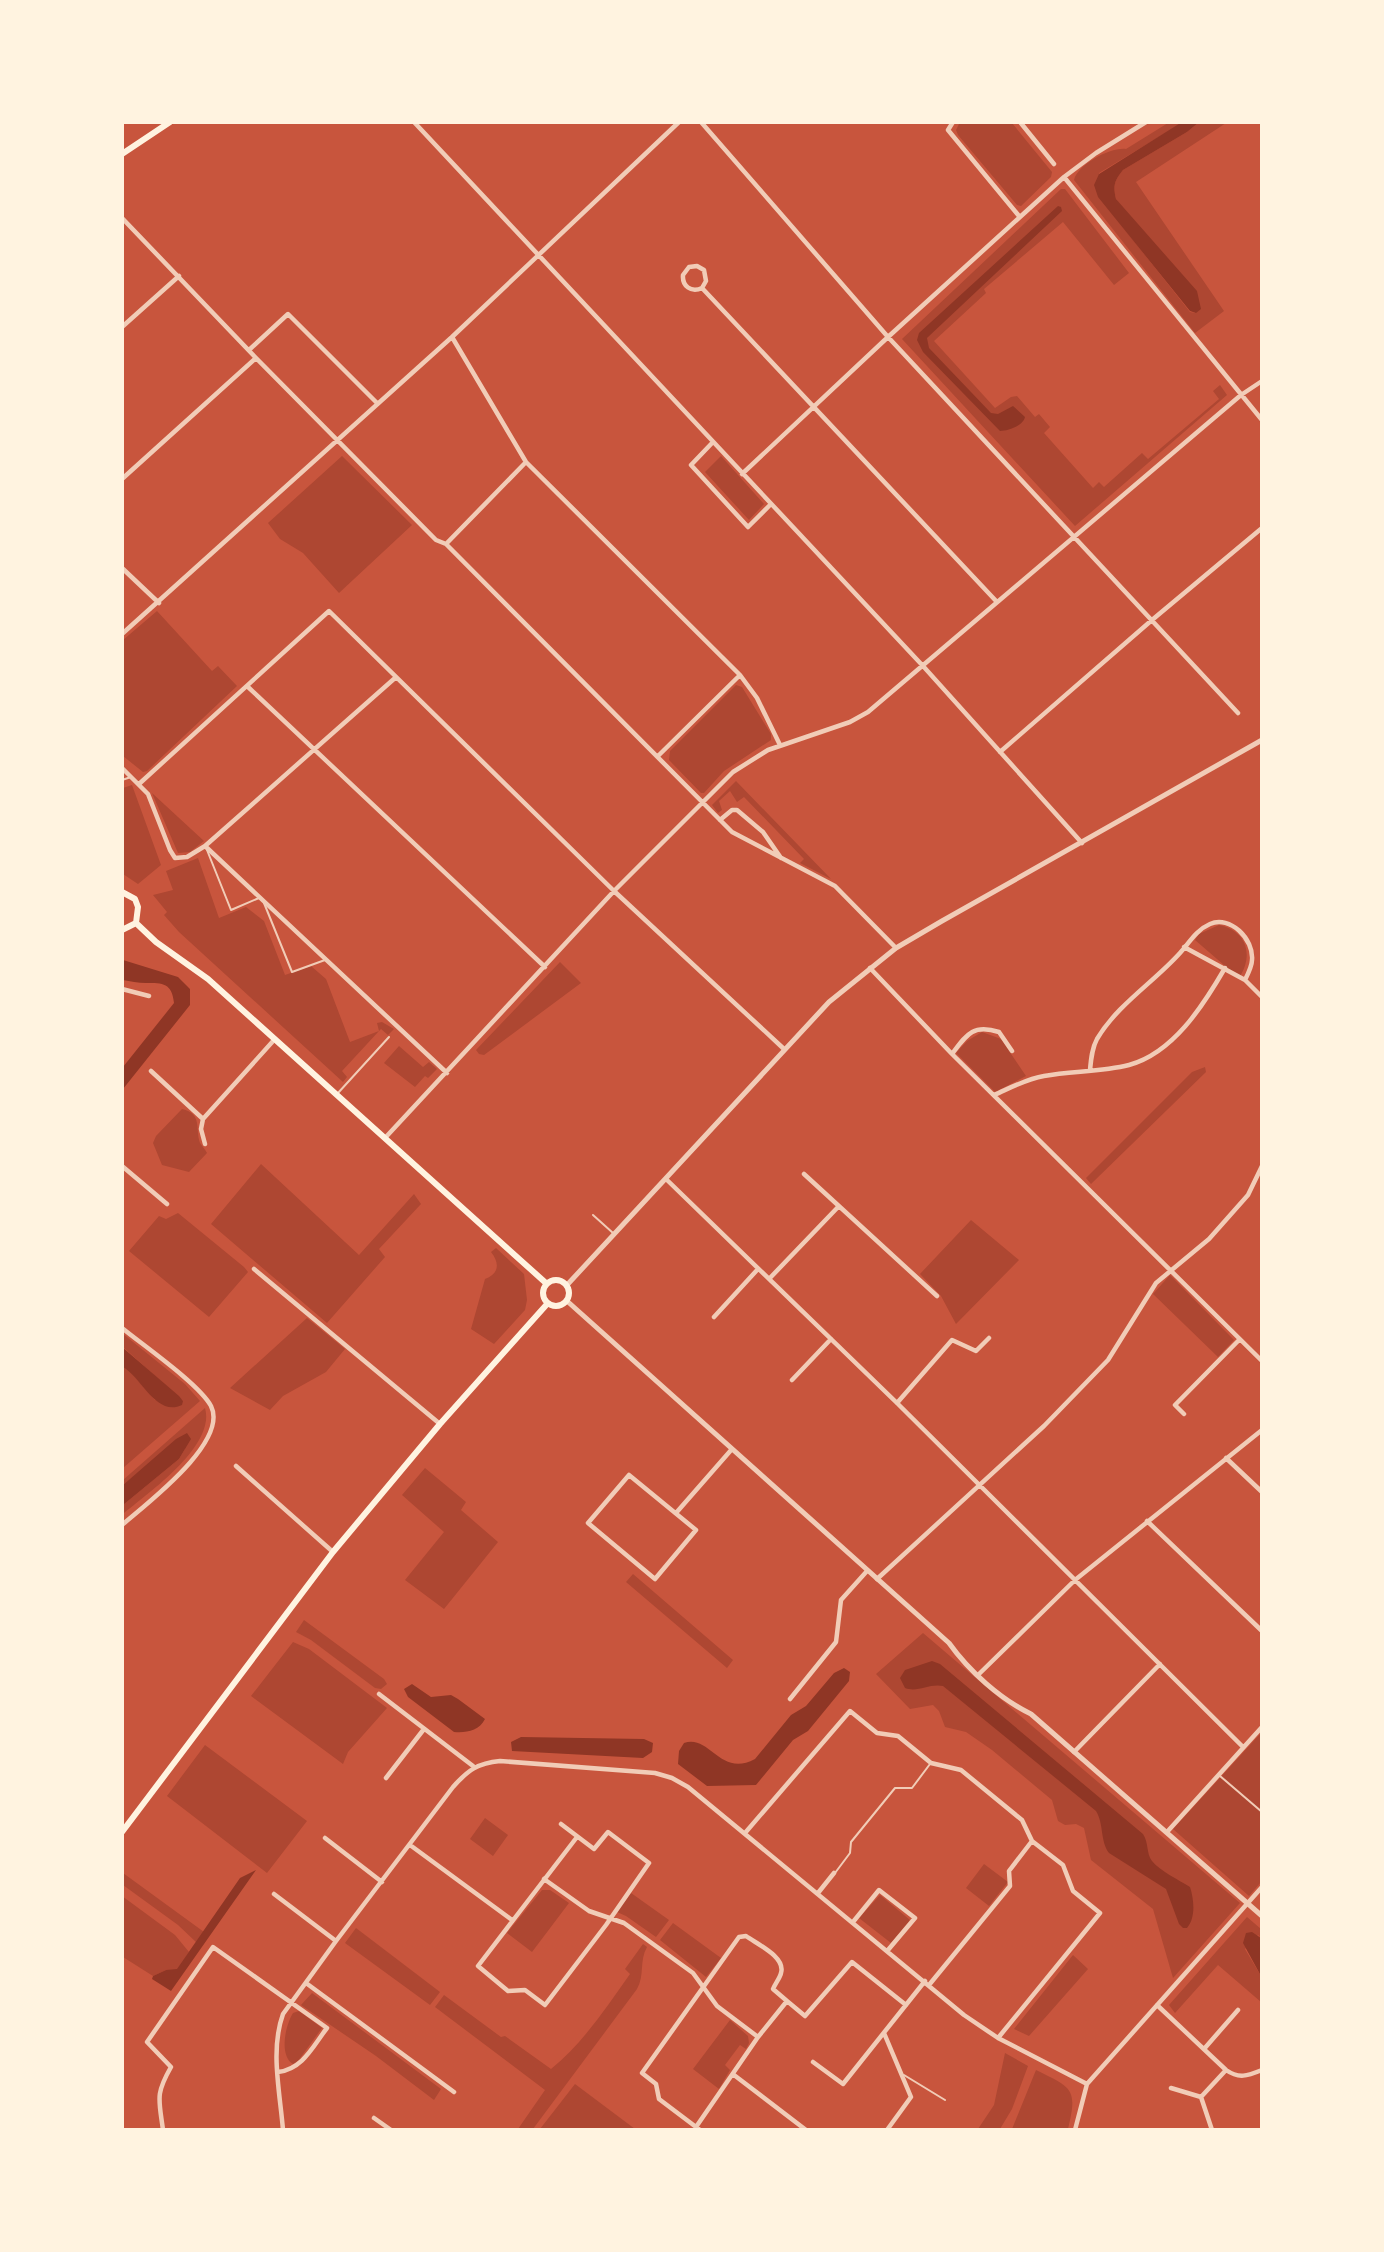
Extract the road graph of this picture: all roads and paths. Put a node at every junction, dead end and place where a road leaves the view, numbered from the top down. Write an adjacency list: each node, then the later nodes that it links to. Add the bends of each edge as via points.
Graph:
1 (170, 122): 8 (main road)
2 (414, 122): 13 (street)
3 (679, 122): 13 (street)
4 (701, 122): 18 (street)
5 (953, 122): 11 (street, via 948,130)
6 (1020, 122): 9 (street)
7 (1146, 122): 10 (street)
8 (122, 154)
9 (1054, 164)
10 (1064, 177): 11 (street); 22 (street)
11 (1019, 216): 18 (street)
12 (122, 218): 14 (street)
13 (540, 256): 17 (street); 27 (street)
14 (179, 276): 16 (street); 19 (street)
15 (702, 288): 15 (street, via 704,270 689,267 684,283 692,290); 24 (street)
16 (122, 327)
17 (452, 337): 23 (street); 28 (street)
18 (888, 337): 24 (street); 33 (street)
19 (249, 350): 20 (street); 23 (street, via 288,314)
20 (256, 358): 26 (street); 30 (street)
21 (1262, 381): 22 (street)
22 (1241, 395): 25 (street); 33 (street)
23 (377, 403): 26 (street)
24 (815, 406): 29 (street); 36 (street)
25 (1262, 420)
26 (337, 441): 34 (street, via 436,540); 37 (street)
27 (713, 442): 29 (street); 31 (street, via 691,465 748,527)
28 (526, 462): 34 (street); 41 (street)
29 (742, 474): 31 (street)
30 (122, 480)
31 (770, 505): 40 (street)
32 (1262, 528): 38 (street)
33 (1075, 537): 36 (street); 38 (street)
34 (446, 544): 49 (street)
35 (122, 568): 37 (street)
36 (997, 602): 40 (street)
37 (159, 603): 39 (street)
38 (1152, 620): 44 (street); 48 (street)
39 (122, 634)
40 (923, 666): 46 (street, via 850,722); 48 (street)
41 (740, 675): 46 (street); 49 (street)
42 (395, 678): 43 (street, via 329,611); 47 (street); 59 (street)
43 (247, 686): 47 (street); 53 (street)
44 (1238, 713)
45 (1260, 742): 56 (street)
46 (780, 745): 54 (street, via 742,764)
47 (315, 749): 57 (street); 67 (street)
48 (1000, 752): 56 (street)
49 (658, 756): 54 (street)
50 (122, 768): 51 (street)
51 (132, 777): 52 (lane); 53 (street)
52 (122, 780)
53 (139, 784): 57 (street, via 152,801 175,858 187,858)
54 (704, 802): 55 (street); 59 (street)
55 (720, 820): 58 (street, via 744,839); 58 (street, via 732,810 742,813)
56 (1082, 843): 65 (street)
57 (205, 846): 61 (street); 61 (lane, via 231,910)
58 (782, 858): 65 (street, via 835,886)
59 (614, 891): 67 (street); 76 (street)
60 (122, 892): 62 (main road, via 135,899)
61 (262, 897): 66 (street); 66 (lane, via 292,972)
62 (136, 923): 63 (main road); 75 (main road, via 208,979)
63 (122, 930)
64 (1184, 947): 69 (street); 70 (street, via 1208,924 1229,923 1250,944 1253,959); 79 (street, via 1103,1031 1093,1048)
65 (896, 948): 68 (street)
66 (328, 960): 81 (street)
67 (545, 967): 81 (street)
68 (870, 967): 76 (street); 78 (street)
69 (1224, 968): 70 (street); 79 (street, via 1211,992 1163,1048 1129,1065)
70 (1245, 980): 73 (street)
71 (122, 989): 72 (street)
72 (149, 996)
73 (1262, 997)
74 (389, 1037): 83 (lane)
75 (274, 1040): 83 (main road); 84 (street)
76 (784, 1049): 90 (street)
77 (1012, 1051): 78 (street, via 999,1032 982,1028 971,1032)
78 (952, 1054): 82 (street)
79 (1090, 1070): 82 (street, via 1041,1076)
80 (151, 1071): 84 (street)
81 (447, 1073): 85 (street)
82 (994, 1095): 97 (street)
83 (336, 1096): 85 (main road)
84 (203, 1119): 86 (street)
85 (384, 1139): 99 (main road)
86 (205, 1144)
87 (122, 1166): 91 (street)
88 (1262, 1166): 97 (street, via 1248,1195 1209,1240)
89 (804, 1174): 92 (street)
90 (666, 1179): 94 (street); 96 (street)
91 (167, 1204)
92 (839, 1206): 98 (street); 101 (street)
93 (593, 1215): 94 (lane)
94 (614, 1234): 100 (street)
95 (254, 1269): 113 (street)
96 (758, 1269): 98 (street); 104 (street)
97 (1170, 1270): 108 (street); 118 (street, via 1156,1283 1108,1360)
98 (769, 1279): 107 (street)
99 (547, 1284): 100 (main road, via 557,1280); 103 (main road, via 544,1297)
100 (567, 1285): 102 (main road)
101 (937, 1296)
102 (566, 1301): 103 (main road, via 554,1306); 115 (street)
103 (548, 1303): 113 (main road)
104 (714, 1317)
105 (122, 1328): 122 (street, via 202,1394 213,1410 207,1440 194,1462)
106 (989, 1338): 111 (street, via 976,1351 952,1340)
107 (831, 1339): 110 (street); 111 (street)
108 (1239, 1340): 109 (street); 112 (street, via 1175,1405)
109 (1262, 1361)
110 (792, 1380)
111 (897, 1403): 118 (street)
112 (1184, 1414)
113 (440, 1423): 123 (main road)
114 (1262, 1430): 116 (street)
115 (732, 1449): 120 (street); 124 (street)
116 (1226, 1458): 119 (street); 121 (street)
117 (236, 1466): 123 (street)
118 (979, 1485): 125 (street); 126 (street)
119 (1262, 1492)
120 (676, 1513): 120 (street, via 695,1530 655,1579 588,1523 629,1475)
121 (1147, 1521): 126 (street); 127 (street)
122 (122, 1525)
123 (333, 1552): 142 (main road)
124 (867, 1571): 125 (street); 131 (street, via 841,1601 836,1642)
125 (877, 1579): 129 (street)
126 (1075, 1580): 128 (street); 129 (street)
127 (1262, 1631)
128 (1160, 1664): 134 (street); 135 (street)
129 (978, 1675): 135 (street)
130 (379, 1694): 133 (street)
131 (790, 1699)
132 (1262, 1727): 134 (street)
133 (424, 1729): 137 (street); 139 (street)
134 (1243, 1747): 138 (street)
135 (1074, 1752): 143 (street)
136 (931, 1763): 144 (street, via 898,1736 877,1733 850,1711); 147 (street, via 961,1770 1022,1820); 149 (lane, via 912,1788 895,1788 851,1842 850,1853)
137 (473, 1766): 144 (street, via 500,1761 656,1773 688,1787); 148 (street)
138 (1218, 1775): 140 (lane); 143 (street)
139 (386, 1778)
140 (1262, 1812)
141 (561, 1824): 145 (street)
142 (122, 1832)
143 (1167, 1832): 155 (street)
144 (745, 1833): 153 (street)
145 (577, 1837): 150 (street); 157 (street, via 594,1849 608,1832 649,1863)
146 (325, 1838): 151 (street)
147 (1032, 1842): 163 (street, via 1009,1871 1010,1886); 172 (street, via 1063,1865 1073,1891 1100,1913)
148 (410, 1845): 151 (street); 158 (street)
149 (834, 1873): 153 (street)
150 (544, 1879): 157 (street, via 589,1911); 158 (street)
151 (382, 1882): 160 (street)
152 (1262, 1887): 155 (street)
153 (818, 1893): 159 (street)
154 (274, 1895): 160 (street)
155 (1247, 1902): 156 (street); 168 (street)
156 (1262, 1916)
157 (610, 1917): 158 (street, via 545,2005 525,1990 509,1992 478,1966); 164 (street, via 693,1973)
158 (512, 1920)
159 (853, 1922): 161 (street); 161 (street, via 879,1890 915,1919)
160 (336, 1941): 162 (street)
161 (888, 1950): 163 (street)
162 (306, 1983): 165 (street); 182 (street)
163 (927, 1983): 167 (street); 172 (street)
164 (703, 1986): 166 (street, via 739,1937 746,1936 782,1965 772,1989); 171 (street, via 717,2006); 186 (street, via 642,2073 656,2084 660,2099)
165 (292, 2001): 177 (street, via 276,2037); 177 (street, via 327,2028 298,2066); 187 (street, via 213,1947 148,2042 171,2067 160,2087)
166 (788, 2001): 167 (street, via 805,2017 852,1962); 171 (street)
167 (906, 2004): 170 (street)
168 (1157, 2005): 173 (street); 180 (street)
169 (1238, 2010): 173 (street)
170 (884, 2032): 174 (street, via 843,2084); 178 (street)
171 (758, 2037): 179 (street)
172 (998, 2038): 180 (street)
173 (1204, 2049): 175 (street)
174 (813, 2062)
175 (1226, 2070): 176 (street, via 1247,2076); 183 (street)
176 (1262, 2070)
177 (278, 2072): 188 (street)
178 (900, 2072): 184 (lane); 191 (street, via 911,2097)
179 (734, 2075): 186 (street); 190 (street)
180 (1087, 2084): 192 (street)
181 (1171, 2088): 183 (street)
182 (454, 2092)
183 (1201, 2097): 193 (street)
184 (945, 2100)
185 (374, 2118): 189 (street)
186 (698, 2128)
187 (163, 2130)
188 (283, 2130)
189 (391, 2130)
190 (806, 2130)
191 (887, 2130)
192 (1075, 2130)
193 (1212, 2130)

